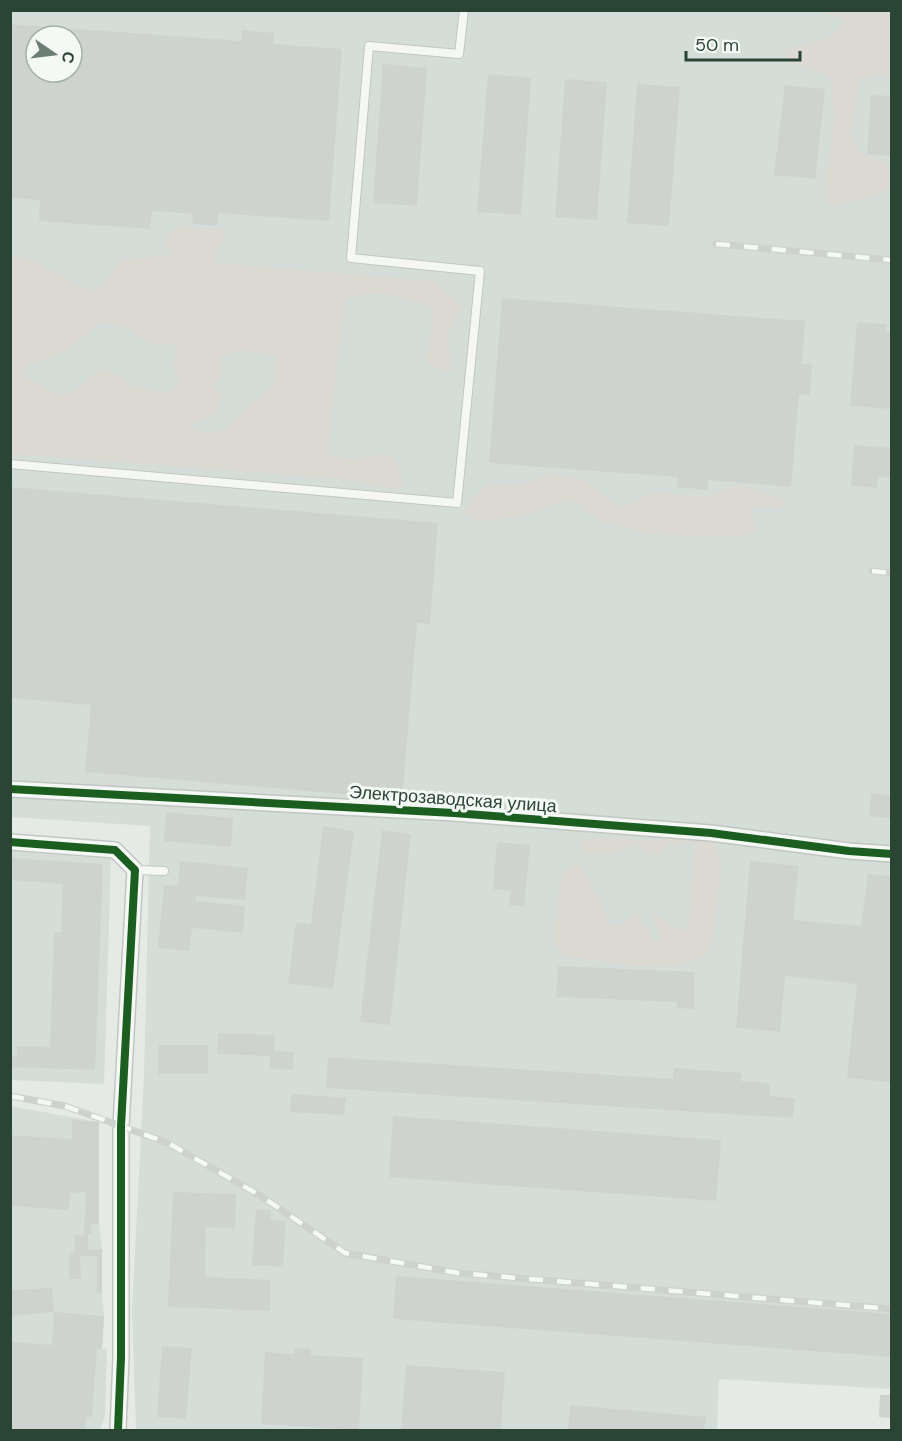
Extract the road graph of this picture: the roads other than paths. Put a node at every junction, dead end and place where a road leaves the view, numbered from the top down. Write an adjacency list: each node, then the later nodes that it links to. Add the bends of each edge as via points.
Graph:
1 (464, 10): 2 (lane, via 459,54 369,46 351,258 480,271 457,503)
2 (10, 464)
3 (10, 789): 5 (street, Электрозаводская улица, via 454,813 711,833)
4 (10, 842): 6 (street, via 115,850)
5 (891, 854)
6 (135, 870): 7 (lane); 8 (street, via 121,1126)
7 (164, 871)
8 (118, 1431)

